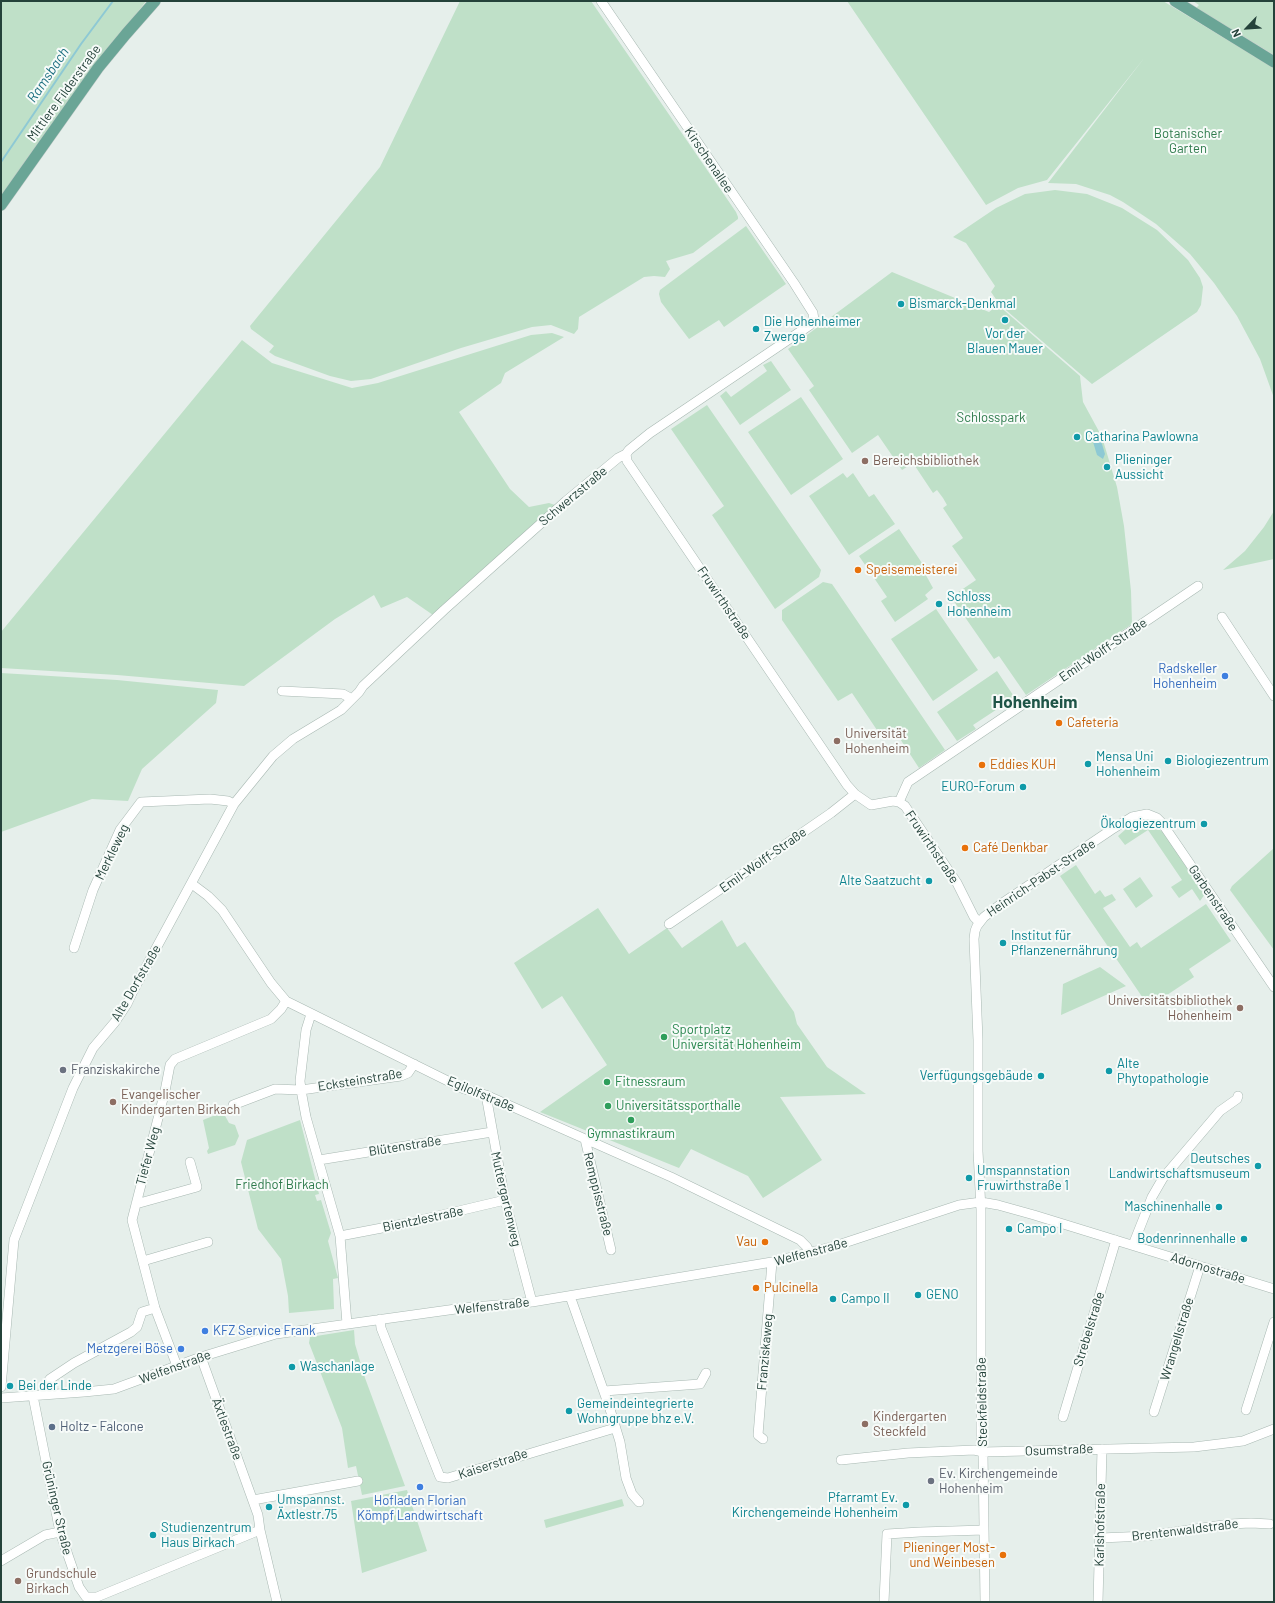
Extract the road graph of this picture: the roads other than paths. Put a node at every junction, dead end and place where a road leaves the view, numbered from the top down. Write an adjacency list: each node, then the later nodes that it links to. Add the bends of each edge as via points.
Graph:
1 (155, 1): 5 (main road, Mittlere Filderstraße, via 98,68)
2 (601, 1): 6 (street, Kirschenallee, via 794,283 814,313)
3 (1175, 1): 4 (main road)
4 (1274, 62)
5 (1, 205)
6 (814, 320): 7 (street, Schwerzstraße, via 786,342 650,434)
7 (626, 454): 12 (street, Schwerzstraße, via 583,487 500,560 385,665); 13 (street, Fruwirthstraße, via 628,462)
8 (1198, 586): 14 (street, Emil-Wolff-Straße, via 908,782)
9 (1222, 618): 11 (street)
10 (282, 690): 12 (street, via 343,694)
11 (1274, 696)
12 (352, 699): 15 (street, Alte Dorfstraße, via 341,710 293,739 273,756)
13 (855, 794): 14 (street, Fruwirthstraße, via 871,805 886,801); 19 (street, Emil-Wolff-Straße)
14 (899, 802): 18 (street, Fruwirthstraße, via 905,806 951,874)
15 (234, 804): 17 (street, Alte Dorfstraße); 20 (street, Merkleweg, via 210,799 140,802 120,830 93,890)
16 (1147, 814): 18 (street, Heinrich-Pabst-Straße, via 1132,817 1111,830 1011,897); 21 (street, Garbenstraße, via 1157,818)
17 (192, 884): 22 (street, Egilolfstraße, via 222,910); 55 (street, Alte Dorfstraße, via 128,1004 92,1048 73,1088 27,1203 14,1240)
18 (979, 922): 35 (street, via 974,931 974,939)
19 (669, 924)
20 (74, 948)
21 (1274, 987)
22 (286, 1001): 23 (street, Egilolfstraße); 34 (street, Tiefer Weg, via 271,1019 176,1059 170,1065)
23 (311, 1014): 24 (street, Egilolfstraße); 25 (street, via 306,1030)
24 (414, 1064): 25 (street, Ecksteinstraße, via 408,1073 401,1076); 26 (street, Egilolfstraße, via 464,1089)
25 (301, 1090): 28 (street, Ecksteinstraße, via 275,1089); 31 (street)
26 (486, 1095): 29 (street, Muttergartenweg); 30 (street, Egilolfstraße)
27 (1238, 1096): 39 (street, via 1220,1111 1163,1178 1152,1197)
28 (233, 1105)
29 (492, 1132): 31 (street, Blütenstraße); 33 (street, Muttergartenweg)
30 (584, 1139): 40 (street, Remppisstraße); 41 (street, Egilolfstraße, via 671,1177 800,1240)
31 (319, 1160): 36 (street)
32 (190, 1162): 34 (street, via 197,1187)
33 (505, 1200): 36 (street, Bientzlestraße); 47 (street, Muttergartenweg)
34 (136, 1204): 42 (street, Tiefer Weg, via 132,1220)
35 (981, 1206): 37 (street, Adornostraße, via 1034,1215); 41 (street, Welfenstraße, via 959,1205); 67 (street, Steckfeldstraße)
36 (340, 1236): 51 (street)
37 (1116, 1240): 39 (street, Adornostraße); 62 (street, Strebelstraße)
38 (208, 1242): 42 (street)
39 (1133, 1245): 44 (street, Adornostraße)
40 (611, 1250)
41 (810, 1254): 43 (street, Welfenstraße)
42 (143, 1261): 48 (street, Tiefer Weg)
43 (772, 1262): 46 (street, Welfenstraße); 65 (street, Franziskaweg, via 758,1435)
44 (1200, 1266): 45 (street, Adornostraße); 61 (street, Wrangellstraße)
45 (1274, 1289)
46 (570, 1296): 47 (street, Welfenstraße); 56 (street)
47 (532, 1302): 49 (street, Welfenstraße)
48 (156, 1308): 53 (street, Tiefer Weg); 57 (street, via 142,1312 137,1327 132,1332 50,1379 44,1387)
49 (380, 1319): 51 (street, Welfenstraße); 63 (street, Kaiserstraße, via 440,1477 448,1478)
50 (1274, 1322): 60 (street)
51 (347, 1324): 52 (street, Welfenstraße, via 276,1334)
52 (201, 1358): 53 (street, Welfenstraße); 70 (street, Äxtlestraße)
53 (177, 1366): 57 (street, Welfenstraße, via 114,1389)
54 (706, 1373): 56 (street, via 700,1384)
55 (1, 1387)
56 (604, 1391): 63 (street)
57 (43, 1395): 58 (street, Welfenstraße)
58 (33, 1396): 59 (street, Welfenstraße); 75 (street, Grüninger Straße)
59 (1, 1398)
60 (1246, 1410)
61 (1154, 1412)
62 (1062, 1417)
63 (615, 1428): 71 (street, via 626,1478 632,1494)
64 (1274, 1429): 66 (street, Osumstraße, via 1242,1441 1201,1446)
65 (763, 1439)
66 (1102, 1449): 67 (street, Osumstraße); 76 (street, Karlshofstraße)
67 (982, 1452): 68 (street, Osumstraße, via 974,1450 908,1453); 74 (street, Steckfeldstraße)
68 (841, 1460)
69 (358, 1481): 70 (street)
70 (253, 1500): 73 (street, Äxtlestraße)
71 (640, 1502)
72 (1270, 1524): 76 (street, Brentenwaldstraße, via 1230,1524 1147,1536)
73 (260, 1530): 75 (street, Grüninger Straße, via 93,1598 86,1597 79,1587); 78 (street, Äxtlestraße)
74 (984, 1530): 79 (street, via 887,1534); 80 (street, Steckfeldstraße)
75 (60, 1532): 77 (street, via 45,1535)
76 (1100, 1538): 81 (street, Karlshofstraße)
77 (1, 1561)
78 (277, 1602)
79 (884, 1602)
80 (985, 1602)
81 (1098, 1602)

